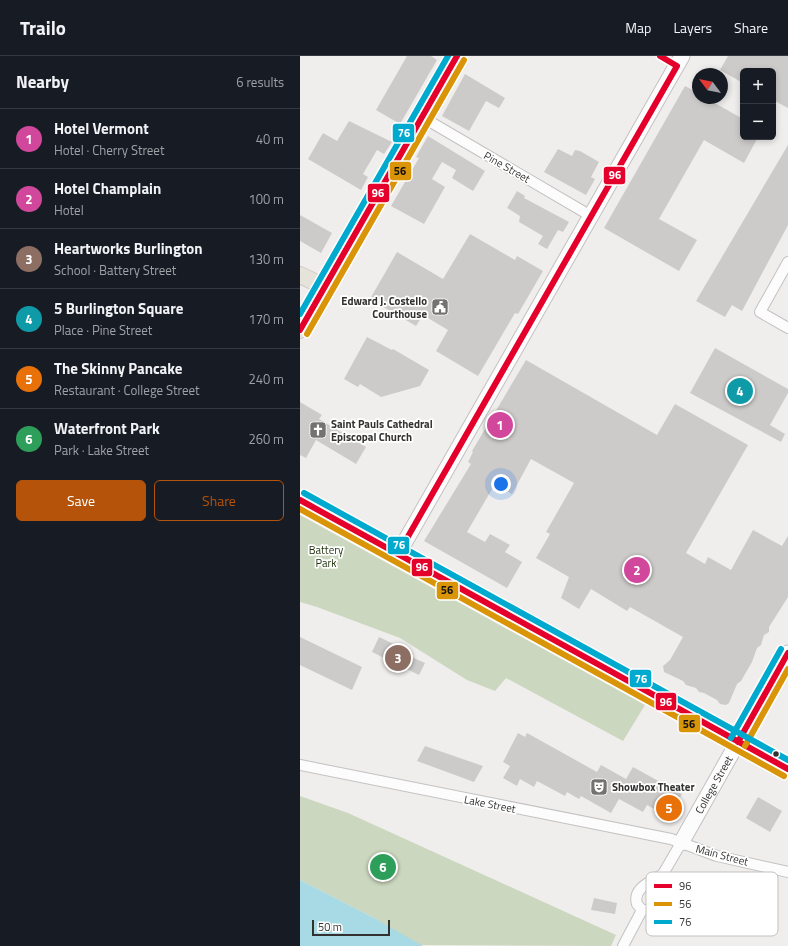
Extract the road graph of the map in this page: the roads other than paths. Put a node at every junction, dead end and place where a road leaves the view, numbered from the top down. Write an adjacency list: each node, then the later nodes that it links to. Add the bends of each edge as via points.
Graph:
1 (457, 56): 3 (street)
2 (682, 56): 4 (street)
3 (422, 117): 4 (street, Pine Street); 7 (street)
4 (591, 216): 11 (street)
5 (788, 262): 8 (street, via 760,312)
6 (300, 275): 7 (main road)
7 (325, 287): 9 (main road)
8 (788, 328)
9 (300, 330)
10 (300, 500): 11 (main road)
11 (398, 554): 13 (main road)
12 (788, 653): 13 (street, College Street)
13 (738, 742): 15 (main road); 16 (street, College Street)
14 (300, 765): 16 (street, Lake Street)
15 (788, 769)
16 (681, 843): 17 (street, College Street); 18 (street, Main Street, via 717,856)
17 (664, 872)
18 (788, 872)
19 (646, 884): 20 (street, via 637,894 637,904)
20 (642, 910): 21 (street, College Street); 22 (street)
21 (646, 910)
22 (623, 946)

